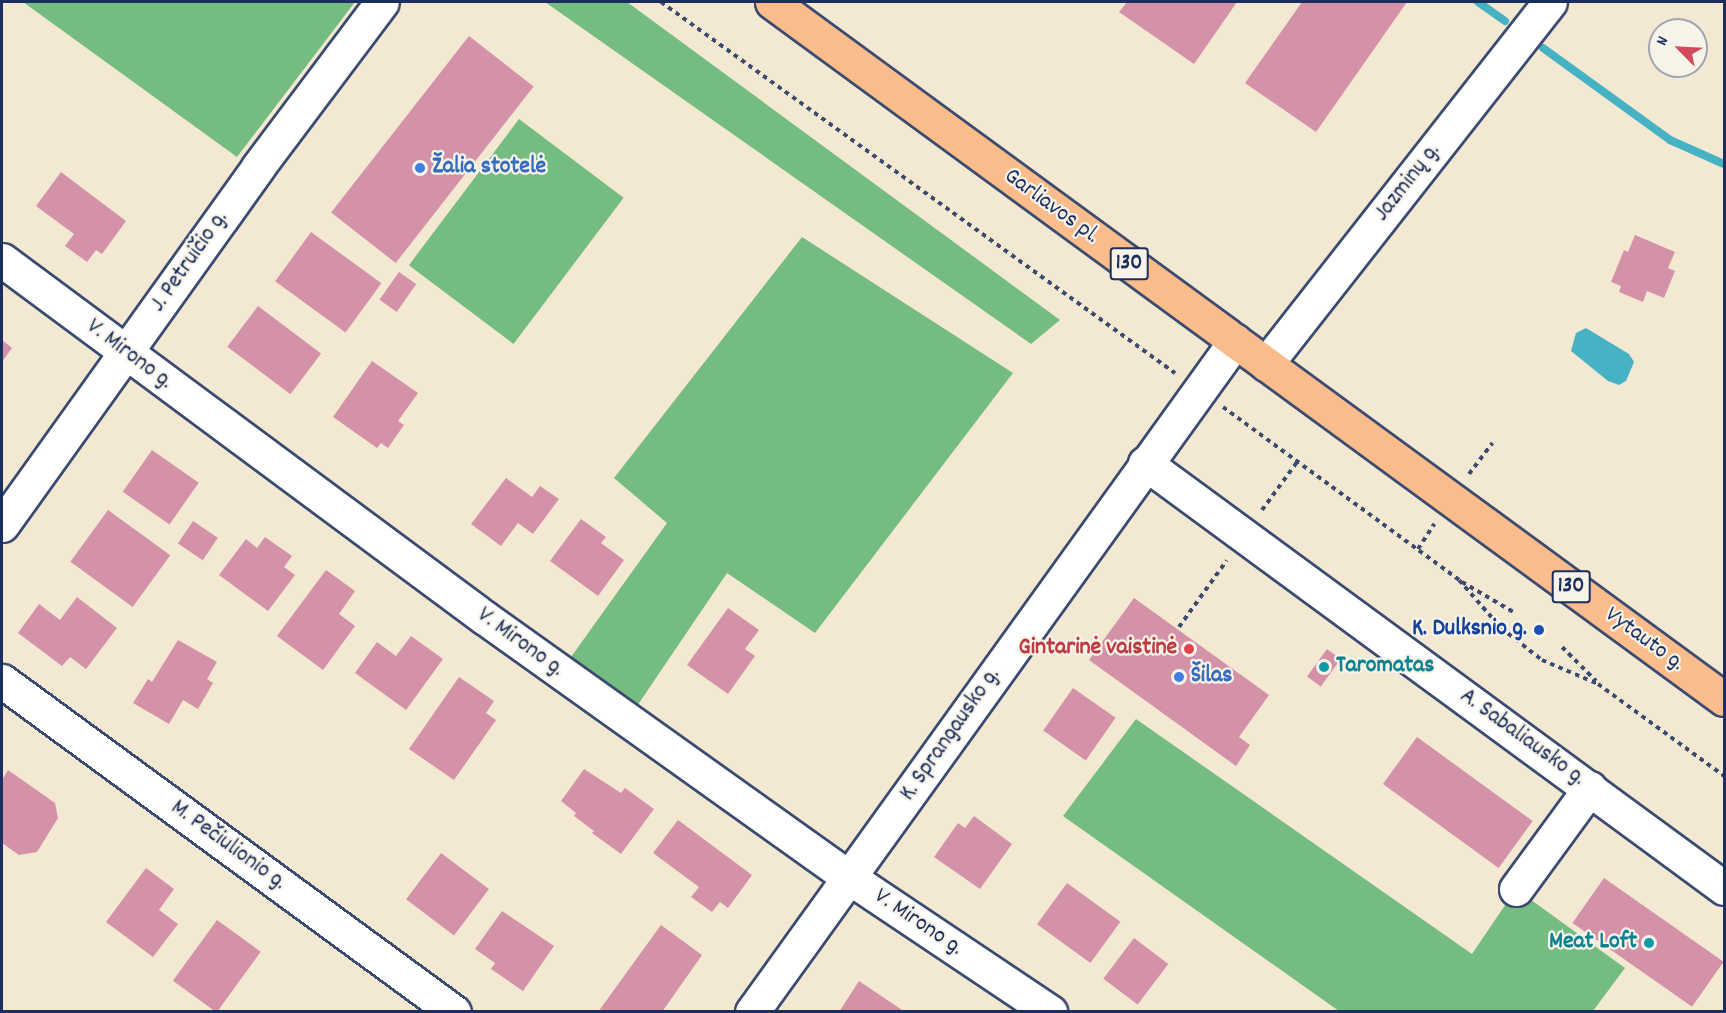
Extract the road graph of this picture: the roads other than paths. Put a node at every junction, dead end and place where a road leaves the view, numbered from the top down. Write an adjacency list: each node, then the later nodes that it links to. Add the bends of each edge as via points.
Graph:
1 (382, 2): 6 (street, J. Petruičio g.)
2 (772, 2): 5 (main road, Garliavos pl. / 130)
3 (1550, 2): 7 (street, Jazminų g.)
4 (2, 260): 6 (street, V. Mirono g.)
5 (1234, 341): 7 (main road, Garliavos pl. / 130); 8 (street, K. Sprangausko g.)
6 (126, 352): 10 (street, J. Petruičio g.); 14 (street, V. Mirono g., via 485,618)
7 (1266, 364): 9 (main road, Garliavos pl. / 130)
8 (1145, 463): 13 (street, A. Sabaliausko g.); 14 (street, K. Sprangausko g.)
9 (1418, 475): 12 (main road, Vytauto g. / 130)
10 (2, 525)
11 (2, 681): 17 (street, M. Pečiulionio g.)
12 (1725, 699)
13 (1590, 788): 15 (street, A. Sabaliausko g.); 16 (street)
14 (850, 878): 18 (street, K. Sprangausko g.); 19 (street, V. Mirono g.)
15 (1725, 888)
16 (1516, 889)
17 (454, 1011)
18 (752, 1011)
19 (1050, 1011)

